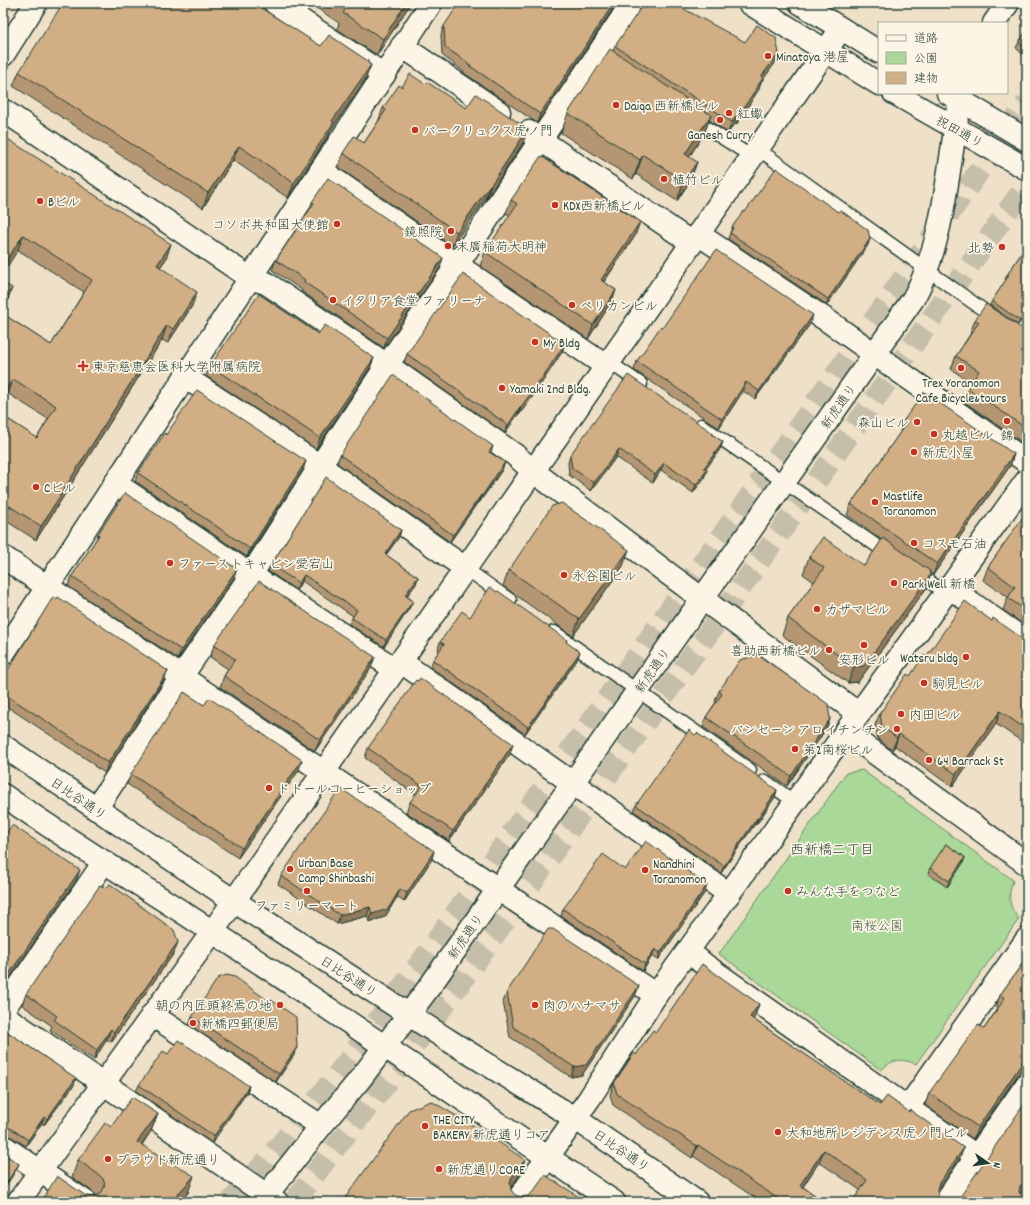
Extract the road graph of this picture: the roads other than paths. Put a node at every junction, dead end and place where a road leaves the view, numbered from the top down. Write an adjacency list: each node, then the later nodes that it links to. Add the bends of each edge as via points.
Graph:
1 (36, 3): 13 (street)
2 (275, 3): 14 (street)
3 (431, 3): 10 (street)
4 (632, 3): 21 (street, via 600,58)
5 (749, 3): 11 (street)
6 (800, 3): 9 (street)
7 (1008, 3): 8 (street)
8 (995, 22)
9 (841, 29): 11 (street); 12 (street)
10 (402, 46): 14 (street); 21 (street)
11 (826, 51): 15 (street); 23 (street)
12 (878, 51)
13 (3, 55)
14 (384, 74): 25 (street)
15 (878, 83)
16 (896, 94): 20 (street, 祝田通り)
17 (957, 95): 20 (street, 新虎通り); 22 (street, 祝田通り)
18 (3, 110): 29 (street)
19 (681, 111): 23 (lane)
20 (954, 128): 24 (street, 祝田通り); 28 (street, 新虎通り, via 941,213)
21 (541, 140): 26 (street); 27 (street)
22 (1027, 140)
23 (755, 153): 26 (street); 28 (lane)
24 (1027, 169)
25 (321, 170): 27 (street); 29 (street)
26 (695, 238): 31 (street, via 828,321); 32 (street)
27 (458, 265): 32 (street); 33 (street)
28 (927, 270): 30 (lane); 31 (street, 新虎通り, via 913,299)
29 (250, 278): 33 (street, via 266,283); 34 (street)
30 (1003, 324)
31 (874, 355): 37 (street); 41 (street, 新虎通り)
32 (608, 364): 35 (lane); 39 (street)
33 (387, 365): 38 (street); 39 (street)
34 (185, 377): 38 (street); 42 (street)
35 (652, 391)
36 (691, 418): 41 (lane)
37 (1027, 462)
38 (320, 466): 44 (street); 45 (street)
39 (533, 471): 44 (street); 48 (street)
40 (1027, 480): 47 (street)
41 (784, 482): 47 (lane, via 905,565); 48 (street, 新虎通り)
42 (115, 483): 45 (street); 46 (street)
43 (3, 557): 46 (street)
44 (465, 568): 49 (lane); 53 (street)
45 (251, 575): 53 (street); 54 (street)
46 (47, 587): 52 (street); 54 (street)
47 (948, 590): 51 (street); 56 (street)
48 (702, 599): 55 (street, 新虎通り); 56 (street)
49 (520, 607)
50 (546, 625): 55 (lane)
51 (1027, 642)
52 (3, 654)
53 (398, 665): 59 (street); 60 (street)
54 (181, 677): 59 (street); 63 (street)
55 (638, 691): 60 (street, 新虎通り); 62 (lane)
56 (859, 714): 57 (street)
57 (846, 732): 62 (street); 65 (street)
58 (3, 746): 63 (street, 日比谷通り)
59 (323, 772): 66 (street); 68 (street)
60 (572, 784): 66 (street, 新虎通り); 67 (street)
61 (6, 802): 64 (street)
62 (795, 802): 67 (street)
63 (96, 809): 68 (street, 日比谷通り)
64 (104, 862): 69 (street); 73 (street)
65 (1027, 864)
66 (498, 889): 72 (street); 74 (street, 新虎通り)
67 (729, 894): 71 (street)
68 (234, 901): 69 (street); 74 (street, 日比谷通り)
69 (213, 931): 76 (street); 77 (street)
70 (1027, 939): 80 (street)
71 (688, 951): 72 (street); 80 (street)
72 (656, 996): 81 (street)
73 (3, 1010)
74 (409, 1014): 77 (street, 新虎通り); 81 (street, 日比谷通り)
75 (3, 1015): 78 (street)
76 (152, 1015): 78 (street); 82 (street)
77 (385, 1046): 82 (street, 新虎通り); 85 (street)
78 (103, 1084): 86 (street); 88 (street)
79 (1027, 1084): 84 (street)
80 (908, 1107): 84 (street)
81 (576, 1119): 85 (street); 93 (street, 日比谷通り)
82 (321, 1126): 88 (street, 新虎通り)
83 (3, 1146): 86 (street)
84 (976, 1156): 94 (street)
85 (548, 1157): 91 (street); 92 (street)
86 (40, 1171): 89 (street); 90 (street)
87 (1027, 1196): 95 (lane)
88 (268, 1200)
89 (18, 1202)
90 (86, 1202)
91 (516, 1202)
92 (614, 1202)
93 (698, 1202)
94 (945, 1202)
95 (1022, 1202)

